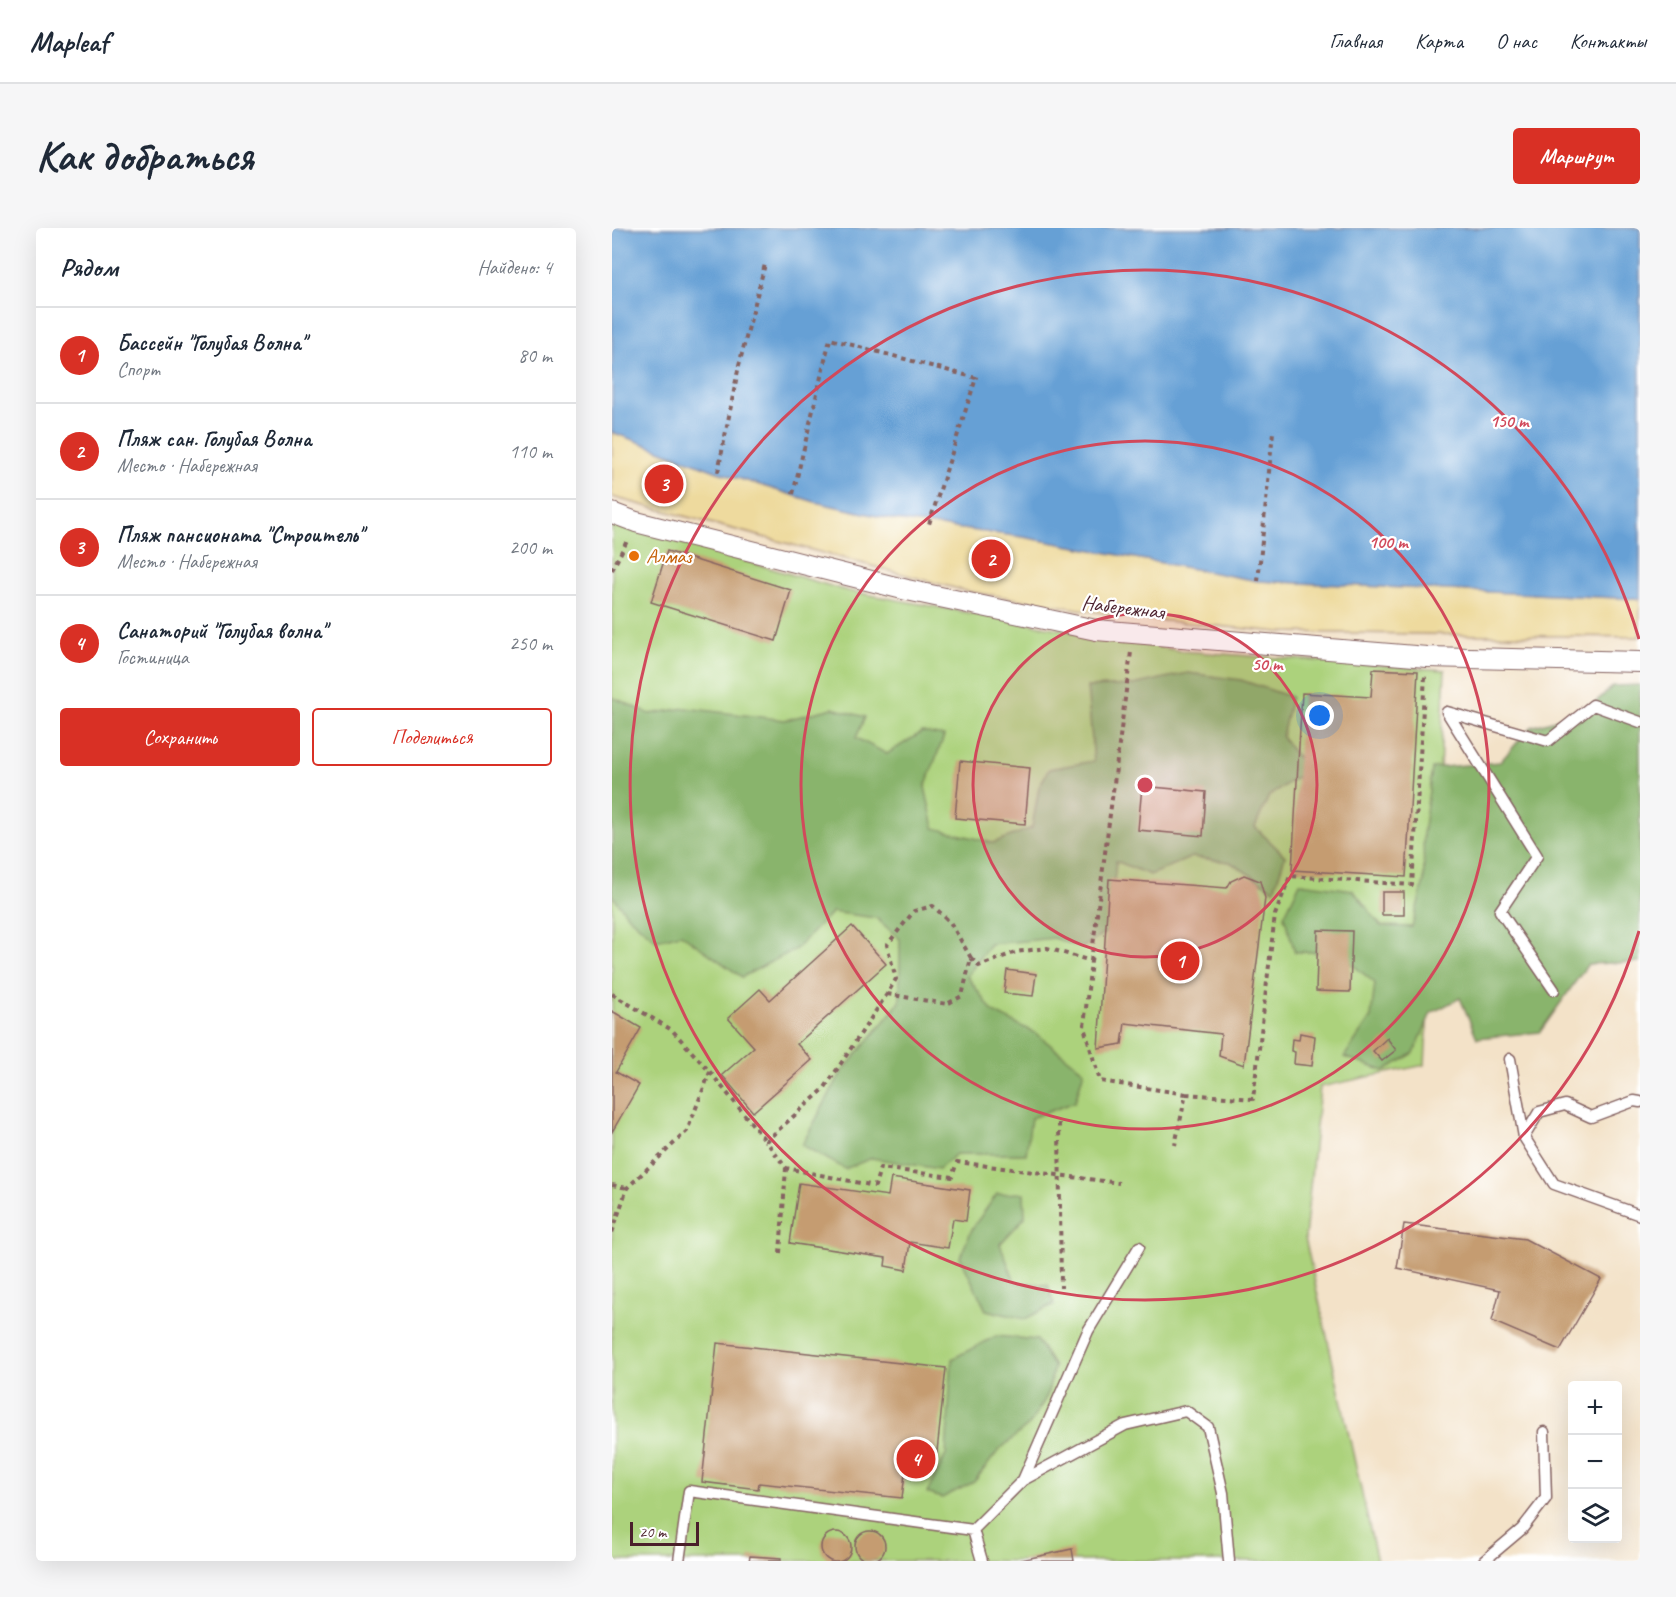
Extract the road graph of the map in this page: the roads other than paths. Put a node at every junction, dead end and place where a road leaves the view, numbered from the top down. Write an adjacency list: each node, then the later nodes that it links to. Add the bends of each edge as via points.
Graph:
1 (612, 513): 2 (street, Набережная, via 907,591 1096,630 1427,657)
2 (1640, 662)
3 (1640, 722): 4 (lane, via 1593,705 1548,741 1447,712 1537,856 1500,911)
4 (1554, 990)
5 (1510, 1059): 7 (lane)
6 (1640, 1102): 7 (lane, via 1591,1117 1565,1105 1539,1112)
7 (1524, 1137): 8 (lane, via 1554,1184)
8 (1640, 1215)
9 (1139, 1247): 11 (lane, via 1088,1331)
10 (1544, 1432): 16 (lane, via 1546,1498 1522,1528)
11 (1023, 1480): 12 (lane); 15 (lane, via 1125,1425 1186,1411 1208,1427 1223,1493)
12 (974, 1530): 13 (lane, via 689,1491); 14 (lane)
13 (679, 1561)
14 (982, 1561)
15 (1229, 1561)
16 (1484, 1561)

